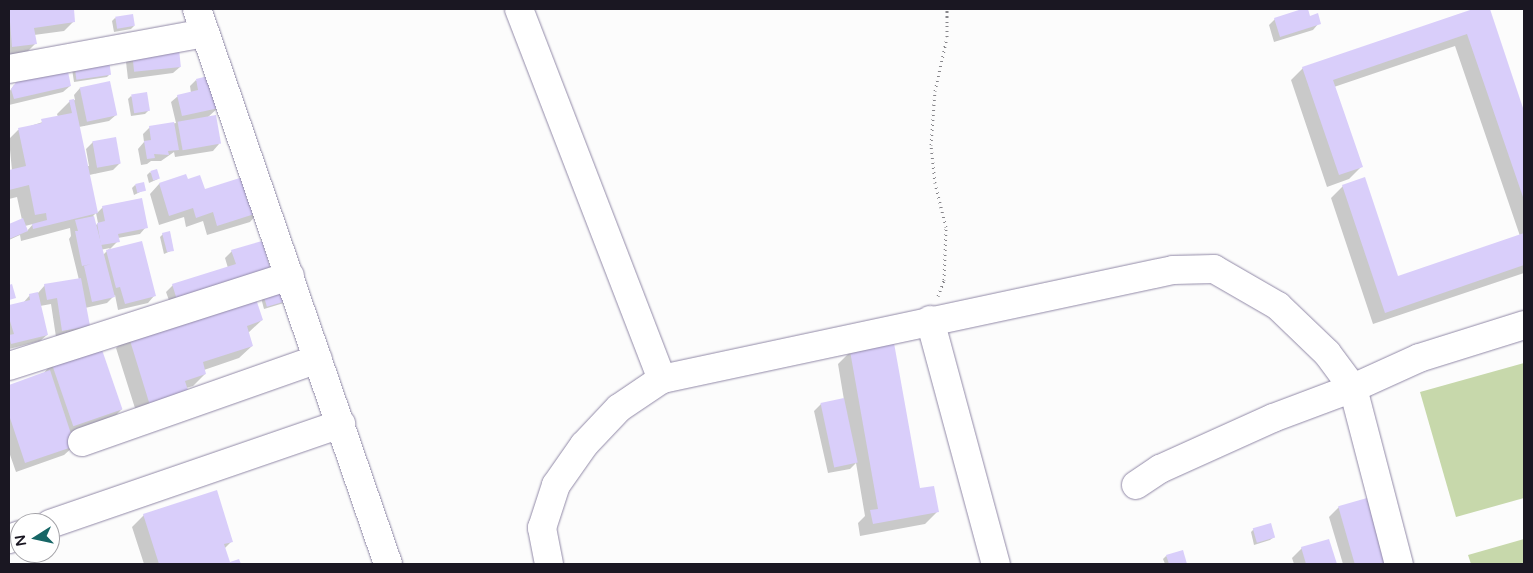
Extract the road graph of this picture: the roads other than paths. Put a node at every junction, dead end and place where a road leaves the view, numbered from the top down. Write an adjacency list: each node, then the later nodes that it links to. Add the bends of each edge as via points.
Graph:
1 (519, 9): 9 (street)
2 (201, 21): 3 (street); 4 (street)
3 (9, 69)
4 (290, 276): 7 (street); 8 (street)
5 (930, 320): 9 (street); 10 (street, via 1173,270 1214,269 1278,306 1327,353); 17 (street)
6 (1524, 325): 10 (street, via 1418,358)
7 (318, 359): 11 (street); 12 (street)
8 (9, 366)
9 (662, 379): 16 (street, via 619,408 584,445 556,485 542,528)
10 (1353, 388): 13 (street, via 1273,418 1160,469); 18 (street)
11 (341, 424): 14 (street); 15 (street)
12 (82, 442)
13 (1136, 484)
14 (60, 521)
15 (388, 564)
16 (549, 564)
17 (996, 564)
18 (1399, 564)

